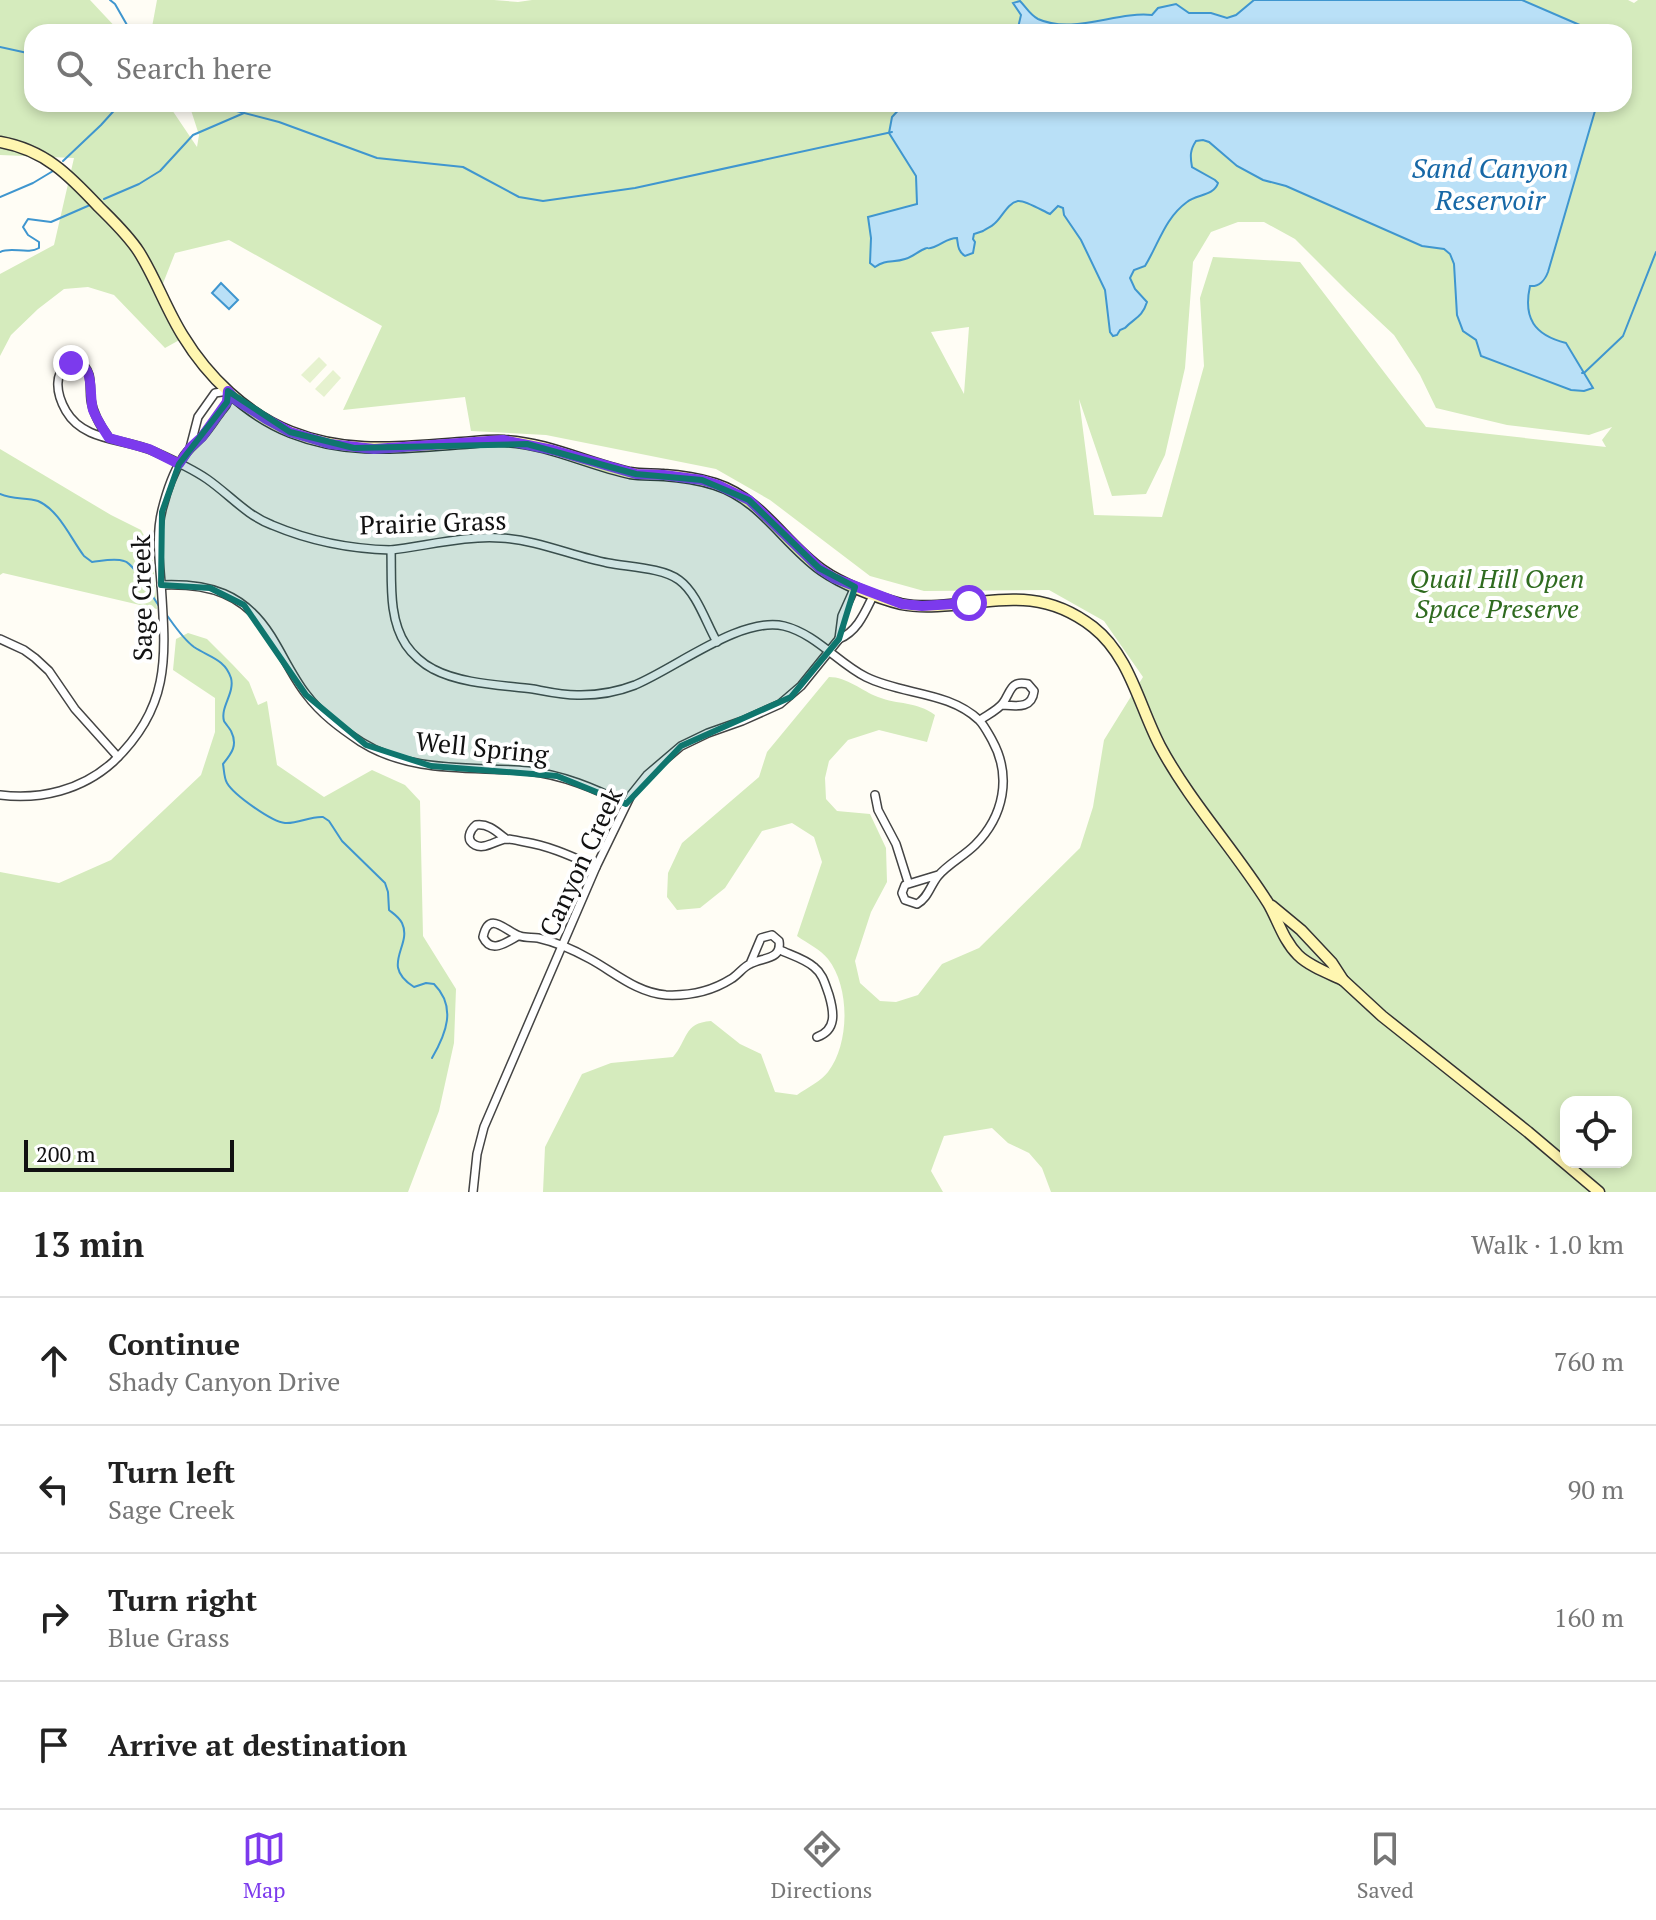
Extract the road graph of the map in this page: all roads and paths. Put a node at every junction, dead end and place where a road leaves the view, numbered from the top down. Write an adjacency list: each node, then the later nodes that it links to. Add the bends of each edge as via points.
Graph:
1 (0, 142): 2 (street, via 25,148 66,172 121,229 138,250 182,335)
2 (228, 391): 3 (street, via 215,393); 4 (street, Sage Creek, via 227,402); 10 (street, via 290,432 330,444 374,449 503,440 636,474 718,485 749,500 819,568)
3 (198, 417): 4 (street); 6 (street, Sage Creek)
4 (211, 424): 6 (street, Sage Creek)
5 (109, 438): 5 (street, Prairie Grass, via 77,425 68,414 57,384 66,365 78,363 89,374 93,410); 7 (street, Prairie Grass)
6 (190, 448): 7 (street, Sage Creek)
7 (179, 464): 8 (street, Prairie Grass, via 271,525 338,545); 9 (street, Sage Creek, via 162,512)
8 (391, 550): 16 (street, Prairie Grass, via 499,537 669,574 690,591); 16 (street, via 393,605 406,645 431,669 456,678 577,696 607,694)
9 (161, 585): 20 (street, Sage Creek, via 164,669 159,690 144,724); 23 (street, Well Spring, via 201,586 238,600 266,629 317,708 366,745 431,766 557,776)
10 (855, 587): 11 (street); 12 (street, Canyon Creek)
11 (874, 594): 13 (street, Canyon Creek); 28 (street, via 922,606 1019,598 1066,611 1096,629 1123,662 1175,771)
12 (842, 619): 13 (street); 15 (street, Canyon Creek)
13 (857, 626): 15 (street, Canyon Creek)
14 (0, 639): 20 (street, via 49,671)
15 (839, 639): 17 (street, Canyon Creek)
16 (717, 642): 17 (street, via 753,626 770,625 794,630)
17 (829, 652): 19 (street, via 875,682 943,699); 23 (street, Canyon Creek, via 780,704 681,746 647,775)
18 (1002, 705): 18 (street, via 1021,682 1034,691 1024,706); 19 (street)
19 (980, 720): 26 (street, via 998,751 1003,796 983,836)
20 (118, 757): 21 (street, Sage Creek, via 73,787 39,796)
21 (0, 795)
22 (875, 795): 27 (street)
23 (626, 804): 25 (street, Canyon Creek)
24 (506, 839): 24 (street, via 482,824 469,832 478,846); 25 (street, via 542,845)
25 (596, 867): 30 (street, Canyon Creek)
26 (938, 875): 27 (street); 27 (street, via 917,904 903,897)
27 (908, 882)
28 (1268, 903): 33 (street, via 1301,930); 33 (street, via 1300,957)
29 (518, 936): 29 (street, via 492,924 483,937 493,946); 30 (street)
30 (563, 947): 32 (street, via 644,990 664,995 720,985); 35 (street, Canyon Creek, via 484,1127)
31 (780, 950): 32 (street); 32 (street, via 772,935 761,938); 34 (street, via 814,966 824,978 833,1018 829,1029)
32 (750, 964)
33 (1343, 980): 36 (street)
34 (817, 1037)
35 (473, 1192)
36 (1599, 1192)

